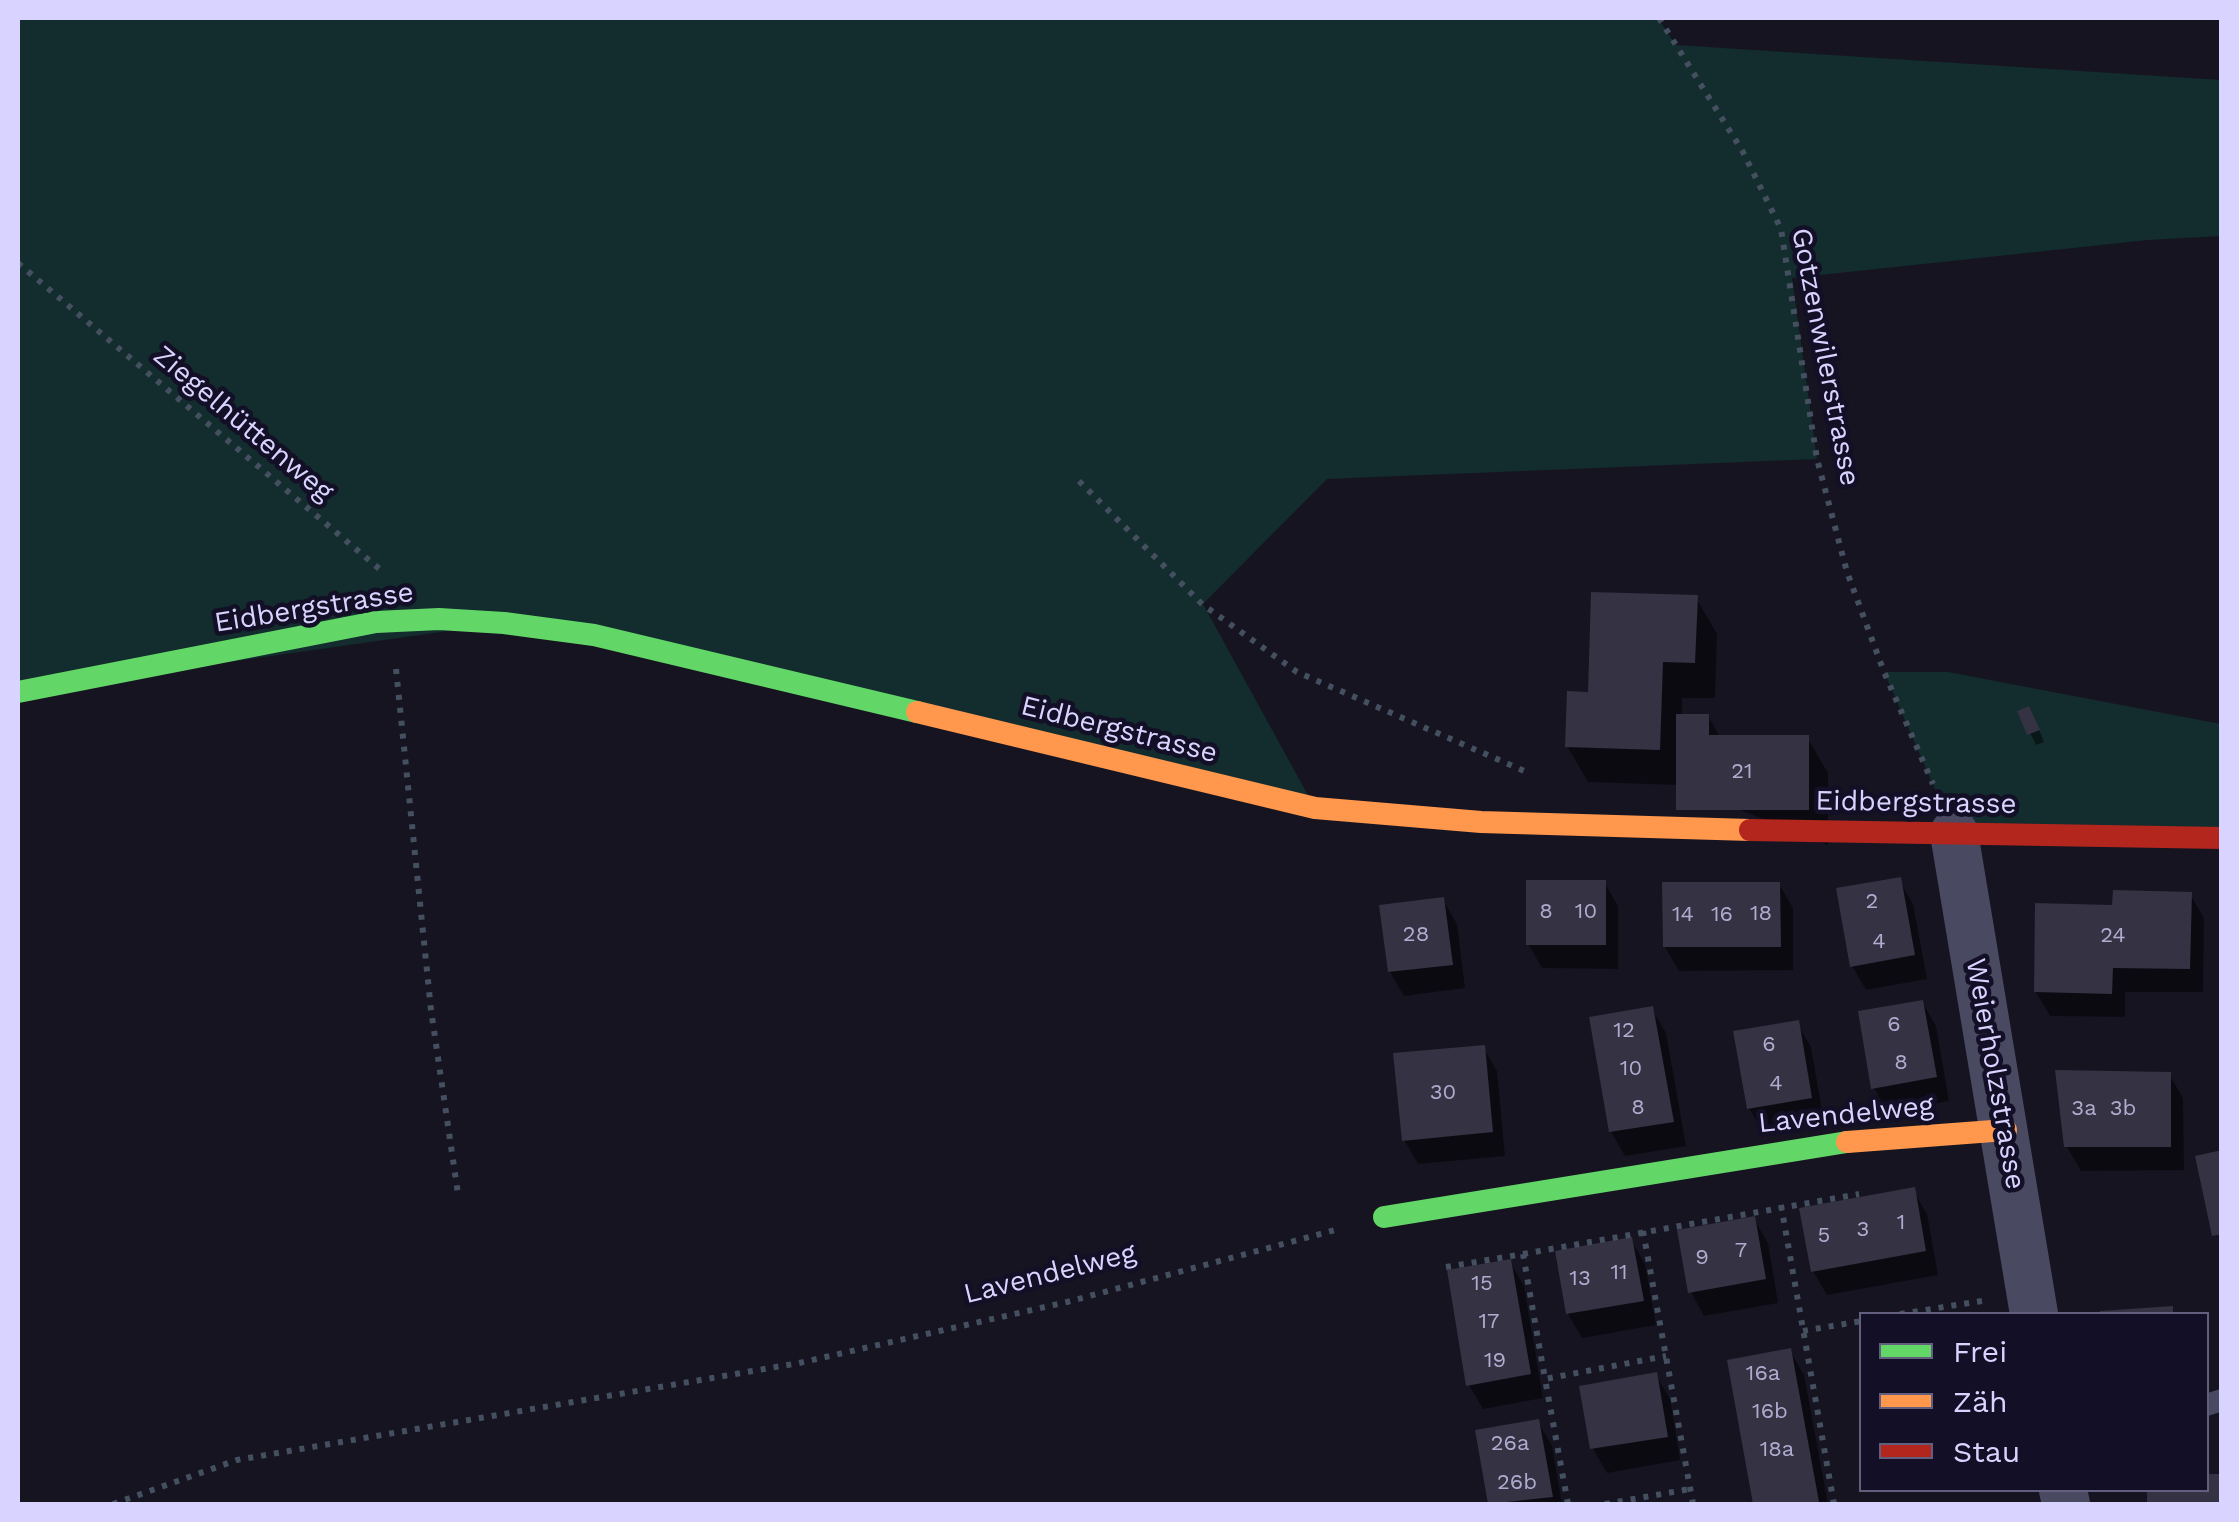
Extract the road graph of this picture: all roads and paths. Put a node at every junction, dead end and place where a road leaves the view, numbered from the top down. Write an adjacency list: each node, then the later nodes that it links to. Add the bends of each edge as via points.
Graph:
1 (1658, 18): 8 (path, Gotzenwilerstrasse, via 1743,152 1781,229 1817,459 1848,572)
2 (18, 263): 4 (path, Ziegelhüttenweg)
3 (1079, 481): 7 (path, via 1202,604 1297,672)
4 (439, 619): 5 (street, Eidbergstrasse); 8 (street, Eidbergstrasse, via 594,635 1315,808 1482,822)
5 (392, 622): 6 (street, Eidbergstrasse); 12 (path, via 426,974)
6 (18, 692)
7 (1546, 781)
8 (1954, 833): 9 (street, Eidbergstrasse); 10 (street, Weierholzstrasse)
9 (2222, 838)
10 (2006, 1130): 14 (street, Lavendelweg, via 1827,1143); 18 (street, Weierholzstrasse)
11 (1878, 1190): 13 (path)
12 (458, 1194)
13 (1782, 1207): 15 (path); 21 (path)
14 (1384, 1217): 25 (path, Lavendelweg, via 1067,1302 799,1363 237,1460)
15 (1644, 1232): 16 (path); 22 (path)
16 (1522, 1254): 17 (path); 23 (path)
17 (1446, 1267)
18 (2032, 1303): 19 (path)
19 (1924, 1312)
20 (1859, 1322): 21 (path)
21 (1804, 1331): 29 (path)
22 (1666, 1356): 23 (path); 24 (path)
23 (1545, 1379): 26 (path)
24 (1690, 1490): 27 (path); 28 (path)
25 (113, 1504)
26 (1568, 1504)
27 (1605, 1504)
28 (1693, 1504)
29 (1834, 1504)

